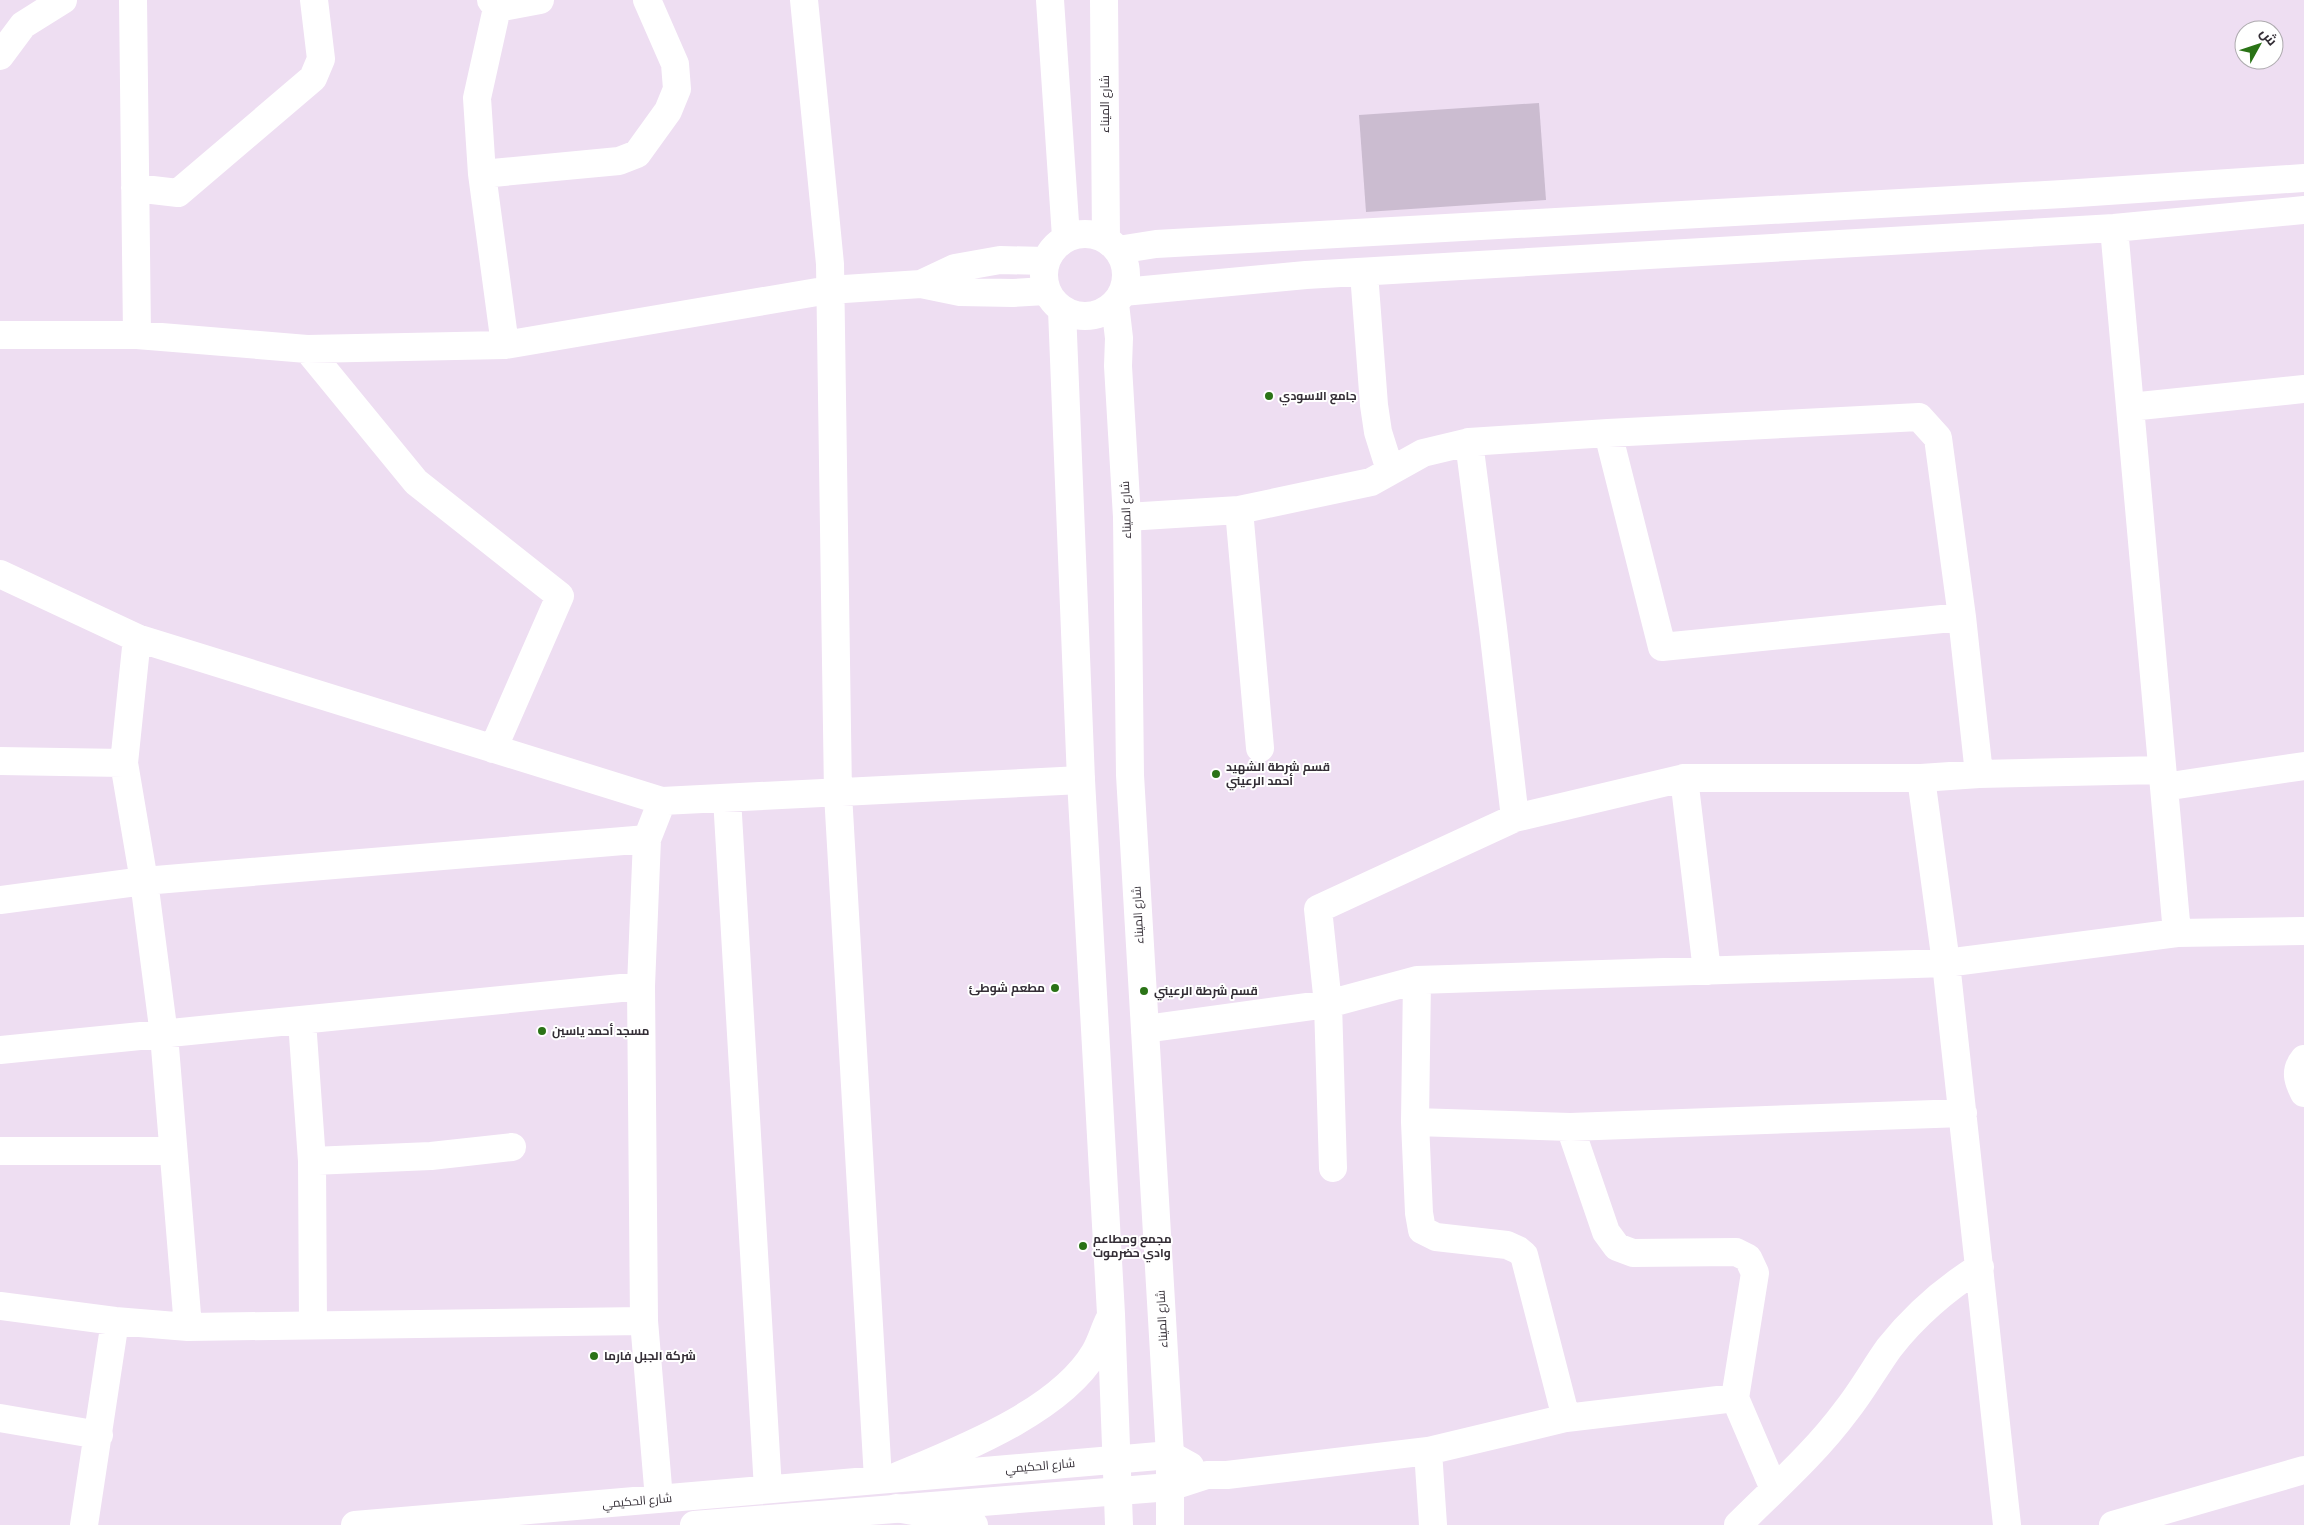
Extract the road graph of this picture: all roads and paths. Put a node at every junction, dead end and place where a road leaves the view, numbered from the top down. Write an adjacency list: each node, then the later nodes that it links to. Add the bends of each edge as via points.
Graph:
1 (63, 0): 10 (main road, via 23,25)
2 (133, 0): 13 (main road)
3 (314, 0): 13 (main road, via 322,59 313,78 178,193)
4 (540, 0): 9 (main road)
5 (647, 0): 11 (main road, via 675,64 677,89 668,111 637,154 618,161)
6 (804, 0): 21 (main road, via 830,264)
7 (1050, 0): 16 (main road)
8 (1104, 0): 17 (main road, شارع الميناء)
9 (494, 4): 11 (main road, via 477,98)
10 (0, 56)
11 (482, 174): 26 (main road)
12 (2304, 178): 17 (main road, via 2063,194)
13 (135, 188): 25 (main road)
14 (2304, 210): 15 (main road)
15 (2114, 228): 19 (main road); 29 (main road)
16 (1066, 237): 17 (main road, via 1086,233); 18 (main road, via 1054,247)
17 (1112, 244): 22 (main road, via 1125,263 1127,278)
18 (1046, 261): 20 (main road, via 991,261 955,268); 23 (main road, via 1043,276)
19 (1364, 273): 22 (main road, via 1306,275); 32 (main road, via 1374,405 1378,432)
20 (920, 284): 21 (main road); 23 (main road, via 960,292 1013,293)
21 (829, 290): 26 (main road); 48 (main road)
22 (1119, 298): 23 (main road, via 1099,314 1080,316); 34 (main road, شارع الميناء, via 1118,366)
23 (1054, 300): 47 (main road)
24 (0, 335): 25 (main road)
25 (137, 336): 27 (main road)
26 (506, 345): 27 (main road)
27 (307, 349): 39 (main road, via 416,482 560,596)
28 (2304, 389): 29 (main road)
29 (2130, 407): 46 (main road)
30 (1608, 433): 31 (main road); 36 (main road, via 1919,417 1938,438); 36 (main road, via 1662,647)
31 (1469, 442): 32 (main road, via 1423,453); 51 (main road)
32 (1390, 470): 33 (main road, via 1371,482)
33 (1239, 510): 34 (main road); 38 (main road)
34 (1127, 517): 63 (main road, شارع الميناء, via 1130,775)
35 (0, 574): 37 (main road)
36 (1962, 618): 43 (main road)
37 (137, 638): 39 (main road); 41 (main road)
38 (1260, 748)
39 (493, 749): 50 (main road)
40 (0, 761): 41 (main road)
41 (124, 763): 53 (main road)
42 (2304, 766): 46 (main road)
43 (1979, 774): 45 (main road); 46 (main road)
44 (1684, 778): 45 (main road); 51 (main road); 58 (main road)
45 (1921, 778): 57 (main road)
46 (2163, 779): 56 (main road)
47 (1081, 780): 48 (main road); 78 (main road)
48 (838, 794): 49 (main road); 92 (main road)
49 (728, 798): 50 (main road); 94 (main road)
50 (662, 801): 52 (main road)
51 (1514, 818): 61 (main road, via 1318,909)
52 (647, 839): 53 (main road); 60 (main road)
53 (144, 881): 54 (main road); 64 (main road)
54 (0, 900)
55 (2304, 931): 56 (main road)
56 (2177, 933): 57 (main road)
57 (1946, 963): 58 (main road); 68 (main road)
58 (1707, 971): 59 (main road)
59 (1417, 980): 61 (main road); 69 (main road)
60 (641, 986): 62 (main road); 79 (main road)
61 (1328, 1004): 63 (main road); 75 (main road)
62 (302, 1021): 64 (main road); 74 (main road)
63 (1144, 1029): 88 (main road, شارع الميناء)
64 (164, 1035): 65 (main road); 73 (main road)
65 (0, 1050)
66 (2304, 1059): 67 (main road, via 2298,1066 2297,1080)
67 (2304, 1093)
68 (1962, 1113): 70 (main road); 76 (main road)
69 (1415, 1122): 70 (main road); 85 (main road, via 1422,1230 1436,1237 1508,1245 1524,1255)
70 (1570, 1127): 83 (main road, via 1606,1232 1617,1247 1633,1253 1736,1252 1748,1258 1755,1273)
71 (512, 1147): 74 (main road, via 431,1156)
72 (0, 1151): 73 (main road)
73 (173, 1151): 82 (main road)
74 (312, 1161): 81 (main road)
75 (1332, 1168)
76 (1980, 1267): 95 (main road, via 1949,1286 1924,1309 1890,1348 1820,1444); 109 (main road)
77 (0, 1306): 80 (main road)
78 (1111, 1314): 89 (main road); 92 (main road, via 1096,1352 1062,1389 993,1434)
79 (644, 1320): 81 (main road); 97 (main road)
80 (115, 1322): 82 (main road); 86 (main road)
81 (313, 1325): 82 (main road)
82 (188, 1327)
83 (1735, 1398): 85 (main road); 95 (main road)
84 (0, 1418): 86 (main road)
85 (1566, 1418): 87 (main road)
86 (99, 1435): 101 (main road)
87 (1428, 1451): 91 (main road); 107 (main road)
88 (1170, 1455): 89 (main road, شارع الحكيمي); 91 (main road); 93 (main road, شارع الميناء)
89 (1116, 1460): 92 (main road, شارع الحكيمي); 96 (main road)
90 (2304, 1470): 99 (main road)
91 (1207, 1475): 93 (main road)
92 (886, 1478): 94 (main road, شارع الحكيمي)
93 (1170, 1487): 96 (main road); 106 (main road, شارع الميناء)
94 (768, 1489): 97 (main road, شارع الحكيمي)
95 (1774, 1489): 108 (main road)
96 (1117, 1490): 98 (main road); 105 (main road)
97 (658, 1499): 102 (main road, شارع الحكيمي)
98 (896, 1508): 100 (main road); 104 (main road)
99 (2186, 1514): 110 (main road)
100 (739, 1523): 103 (main road)
101 (84, 1525)
102 (354, 1525)
103 (694, 1525)
104 (974, 1525)
105 (1119, 1525)
106 (1170, 1525)
107 (1433, 1525)
108 (1738, 1525)
109 (2007, 1525)
110 (2113, 1525)

